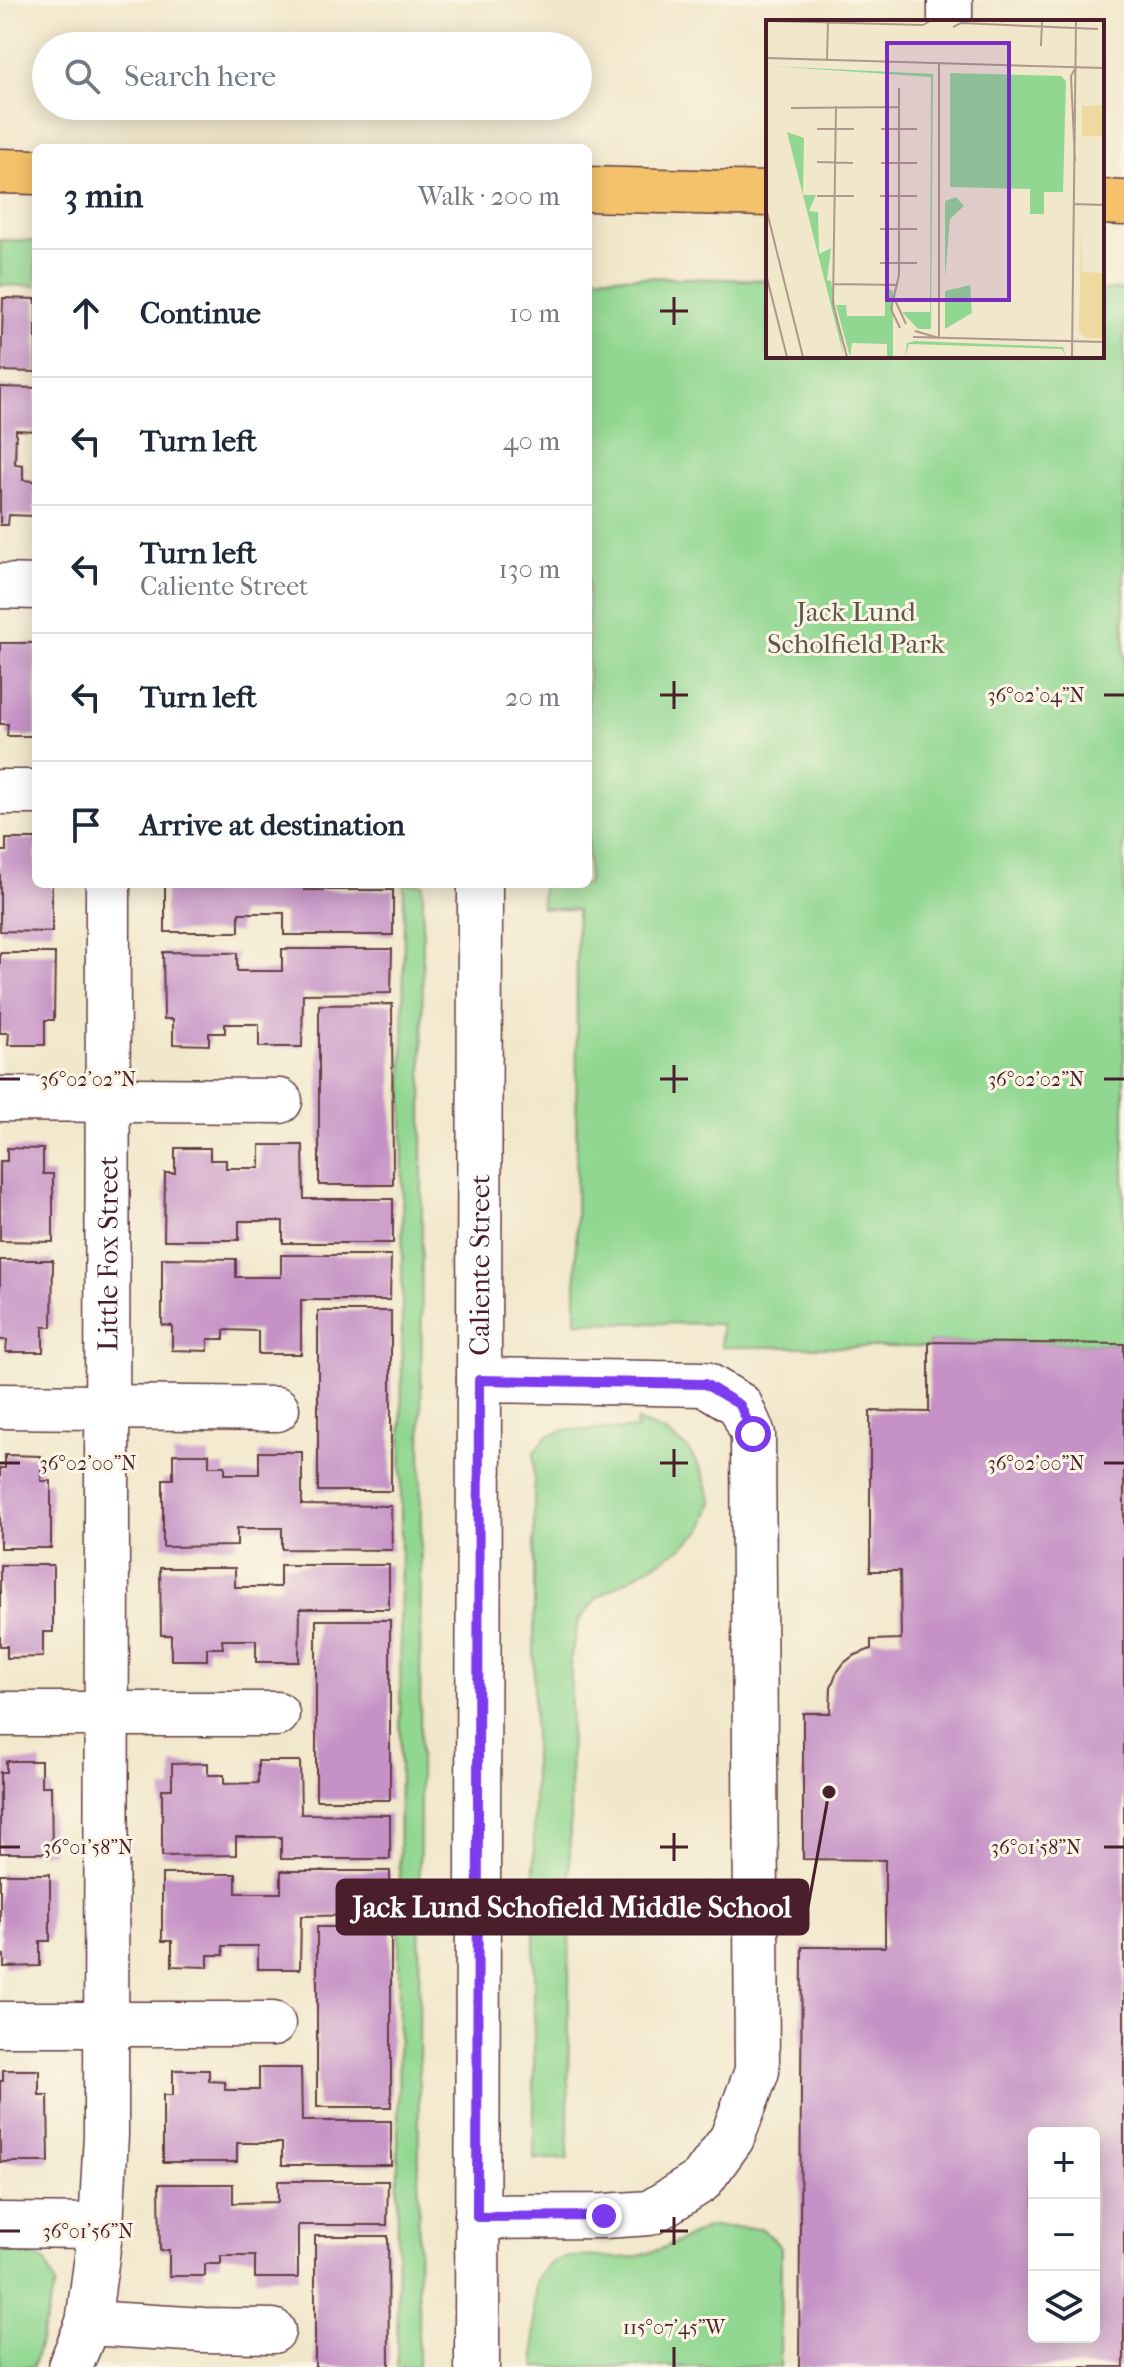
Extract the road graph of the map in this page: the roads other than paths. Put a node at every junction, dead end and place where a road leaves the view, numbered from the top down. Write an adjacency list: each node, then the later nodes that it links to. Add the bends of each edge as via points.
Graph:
1 (0, 171): 2 (main road)
2 (32, 172)
3 (592, 189): 4 (main road)
4 (766, 194)
5 (1104, 202): 6 (main road)
6 (1124, 203)
7 (0, 586): 8 (street)
8 (32, 587)
9 (0, 792): 10 (street)
10 (32, 792)
11 (108, 888): 14 (street, Little Fox Street)
12 (480, 888): 16 (street, Caliente Street)
13 (0, 1099): 14 (street)
14 (108, 1100): 15 (street); 18 (street, Little Fox Street)
15 (280, 1101)
16 (479, 1380): 26 (street, Caliente Street); 26 (street, via 705,1384 740,1405 753,1434 757,2071 732,2138 701,2181 650,2213)
17 (0, 1406): 18 (street)
18 (107, 1407): 19 (street); 21 (street, Little Fox Street)
19 (277, 1409)
20 (0, 1714): 21 (street)
21 (107, 1714): 22 (street); 24 (street, Little Fox Street)
22 (277, 1714)
23 (0, 2024): 24 (street)
24 (107, 2024): 25 (street); 28 (street, Little Fox Street)
25 (273, 2024)
26 (477, 2217): 32 (street, Caliente Street)
27 (0, 2225): 28 (street)
28 (101, 2226): 29 (street, Little Fox Street)
29 (88, 2323): 30 (street); 31 (street, Little Fox Street)
30 (273, 2331)
31 (73, 2366)
32 (477, 2367)

